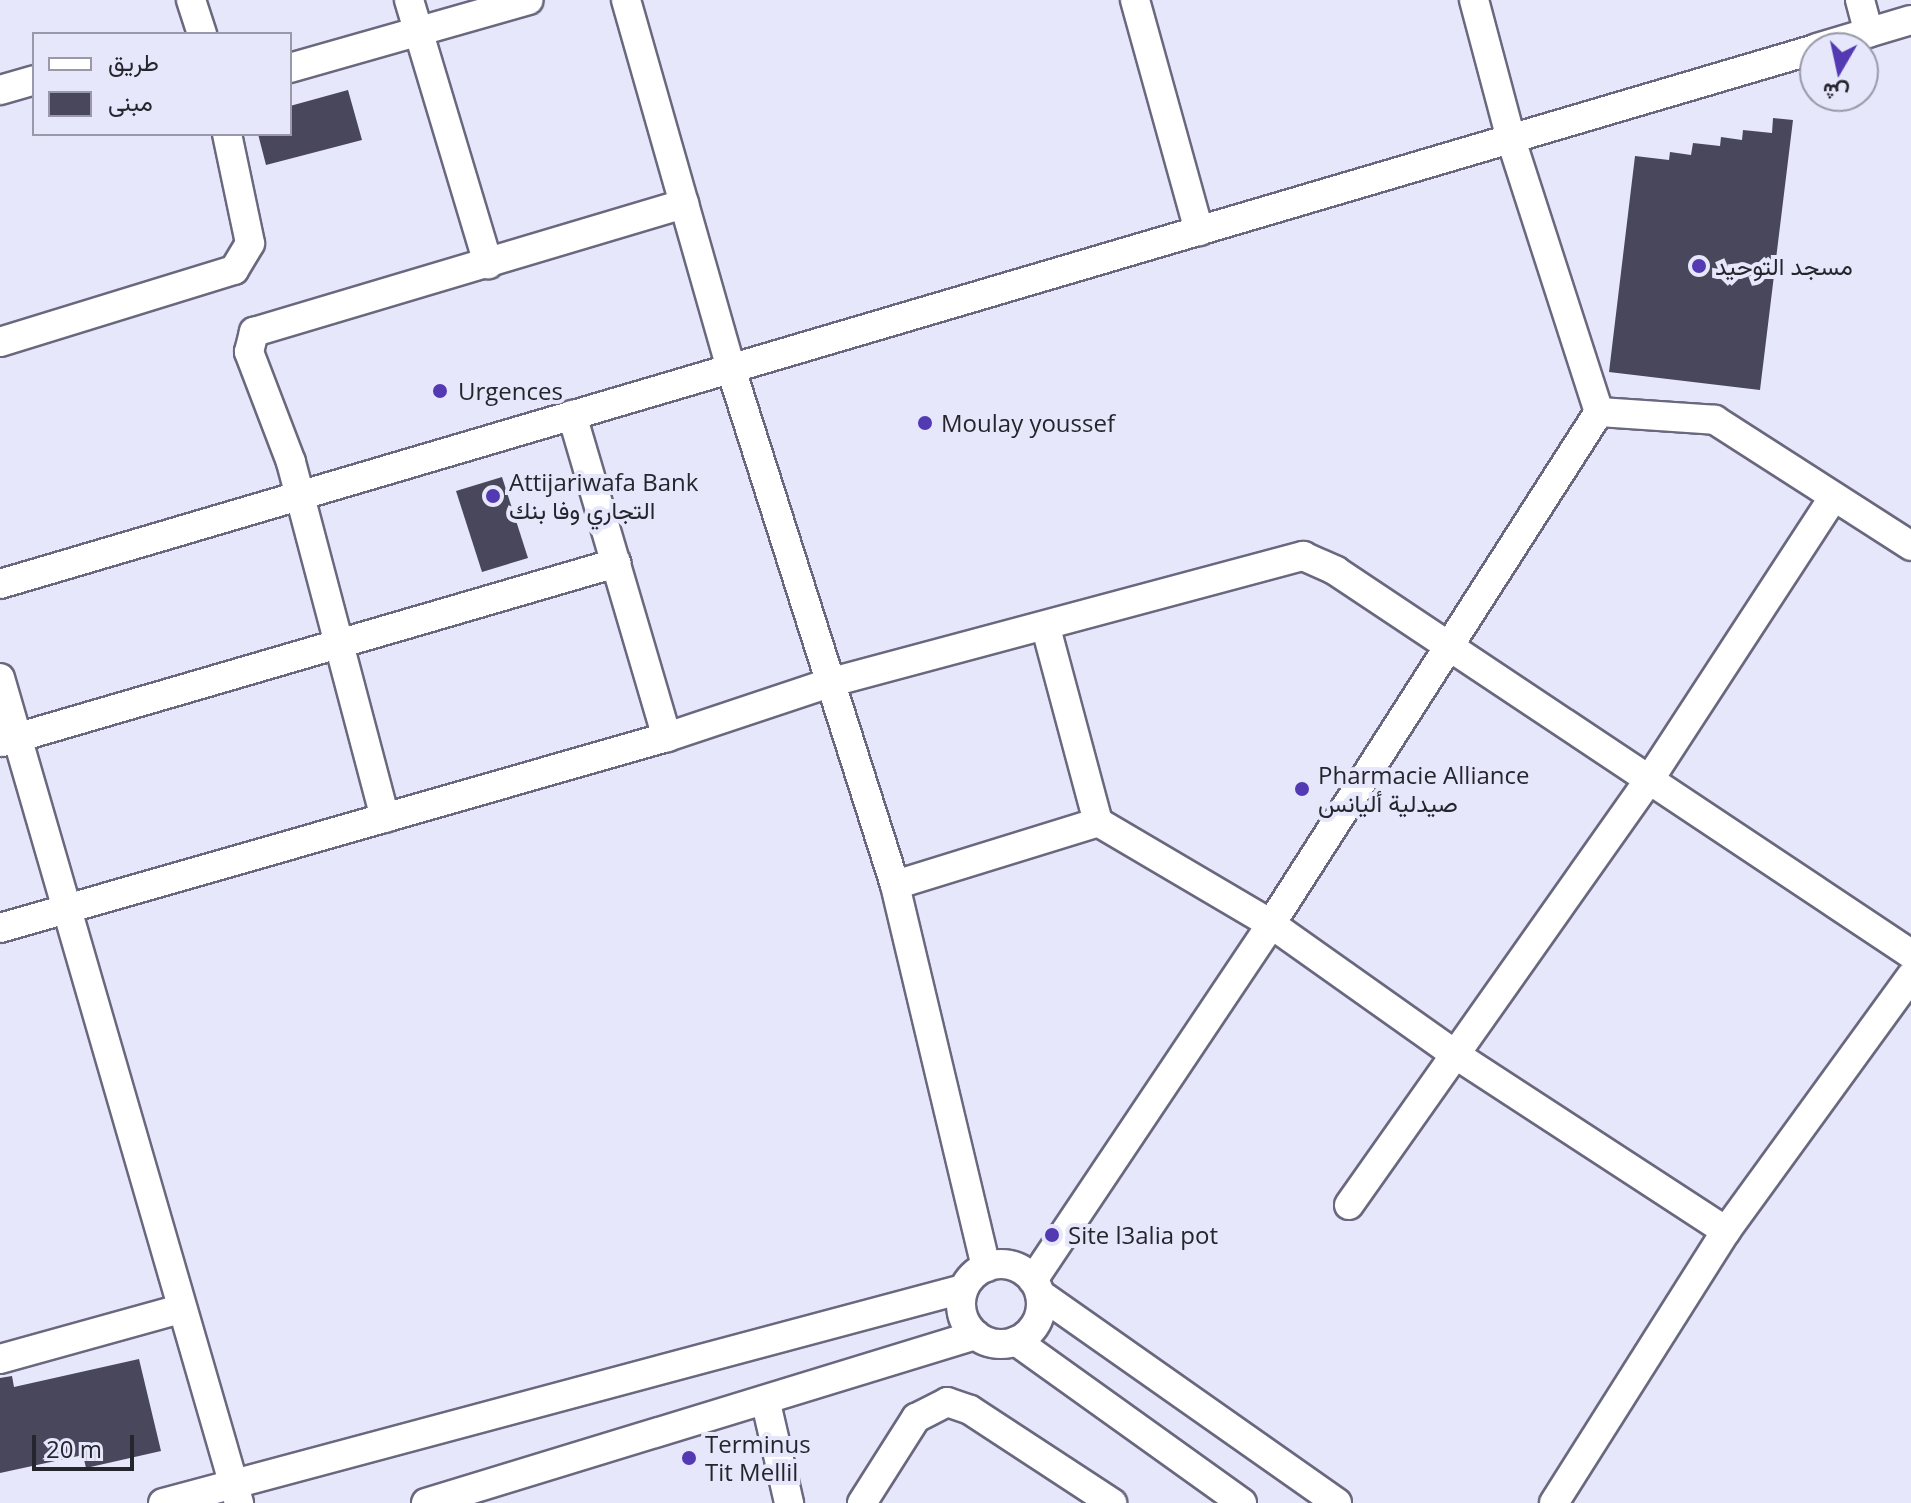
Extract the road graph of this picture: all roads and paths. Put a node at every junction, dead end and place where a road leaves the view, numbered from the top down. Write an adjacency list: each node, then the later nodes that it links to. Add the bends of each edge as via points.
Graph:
1 (191, 0): 9 (street)
2 (409, 0): 12 (street)
3 (529, 0): 12 (street)
4 (626, 0): 19 (street)
5 (1135, 0): 20 (street)
6 (1474, 0): 18 (street)
7 (1860, 0): 10 (street)
8 (1911, 20): 11 (street)
9 (200, 32)
10 (1869, 32)
11 (1872, 32)
12 (419, 33): 14 (street); 21 (street)
13 (1799, 53): 18 (street)
14 (292, 67)
15 (32, 81): 16 (street)
16 (0, 90)
17 (227, 136): 22 (street, via 250,243 234,270)
18 (1511, 139): 20 (street); 24 (street)
19 (684, 204): 21 (street); 23 (street)
20 (1199, 231): 23 (street)
21 (488, 264): 26 (street, via 254,332 249,352)
22 (0, 342)
23 (731, 369): 25 (street); 35 (street)
24 (1599, 412): 27 (street, via 1715,420); 33 (street)
25 (572, 415): 26 (street); 29 (street)
26 (300, 496): 30 (street); 32 (street)
27 (1833, 498): 28 (street); 38 (street)
28 (1911, 546)
29 (616, 563): 32 (street); 36 (street)
30 (0, 584)
31 (1046, 628): 33 (street, via 1303,556 1336,571); 35 (street); 40 (street)
32 (340, 644): 37 (street); 39 (street)
33 (1450, 649): 38 (street); 43 (street)
34 (0, 678): 37 (street)
35 (832, 682): 36 (street); 41 (street)
36 (667, 737): 39 (street)
37 (9, 740): 42 (street)
38 (1651, 777): 45 (street); 47 (street)
39 (385, 818): 42 (street)
40 (1098, 822): 41 (street); 43 (street)
41 (895, 885): 50 (street)
42 (66, 909): 44 (street); 53 (street)
43 (1271, 924): 47 (street); 51 (street)
44 (0, 928)
45 (1911, 954)
46 (1911, 976): 49 (street)
47 (1453, 1053): 48 (street); 49 (street)
48 (1349, 1205)
49 (1726, 1231): 66 (street)
50 (986, 1267): 51 (street, via 1017,1267); 52 (street)
51 (1037, 1287): 55 (street, via 1037,1322); 65 (street)
52 (963, 1289): 54 (street, via 962,1315); 58 (street)
53 (180, 1309): 56 (street); 58 (street)
54 (976, 1335): 55 (street, via 1002,1344); 57 (street)
55 (1016, 1341): 64 (street)
56 (0, 1359)
57 (766, 1403): 60 (street); 61 (street)
58 (235, 1493): 59 (street)
59 (163, 1503)
60 (426, 1503)
61 (789, 1503)
62 (862, 1503): 63 (street, via 916,1418 939,1402 970,1410)
63 (1112, 1503)
64 (1242, 1503)
65 (1337, 1503)
66 (1554, 1503)

